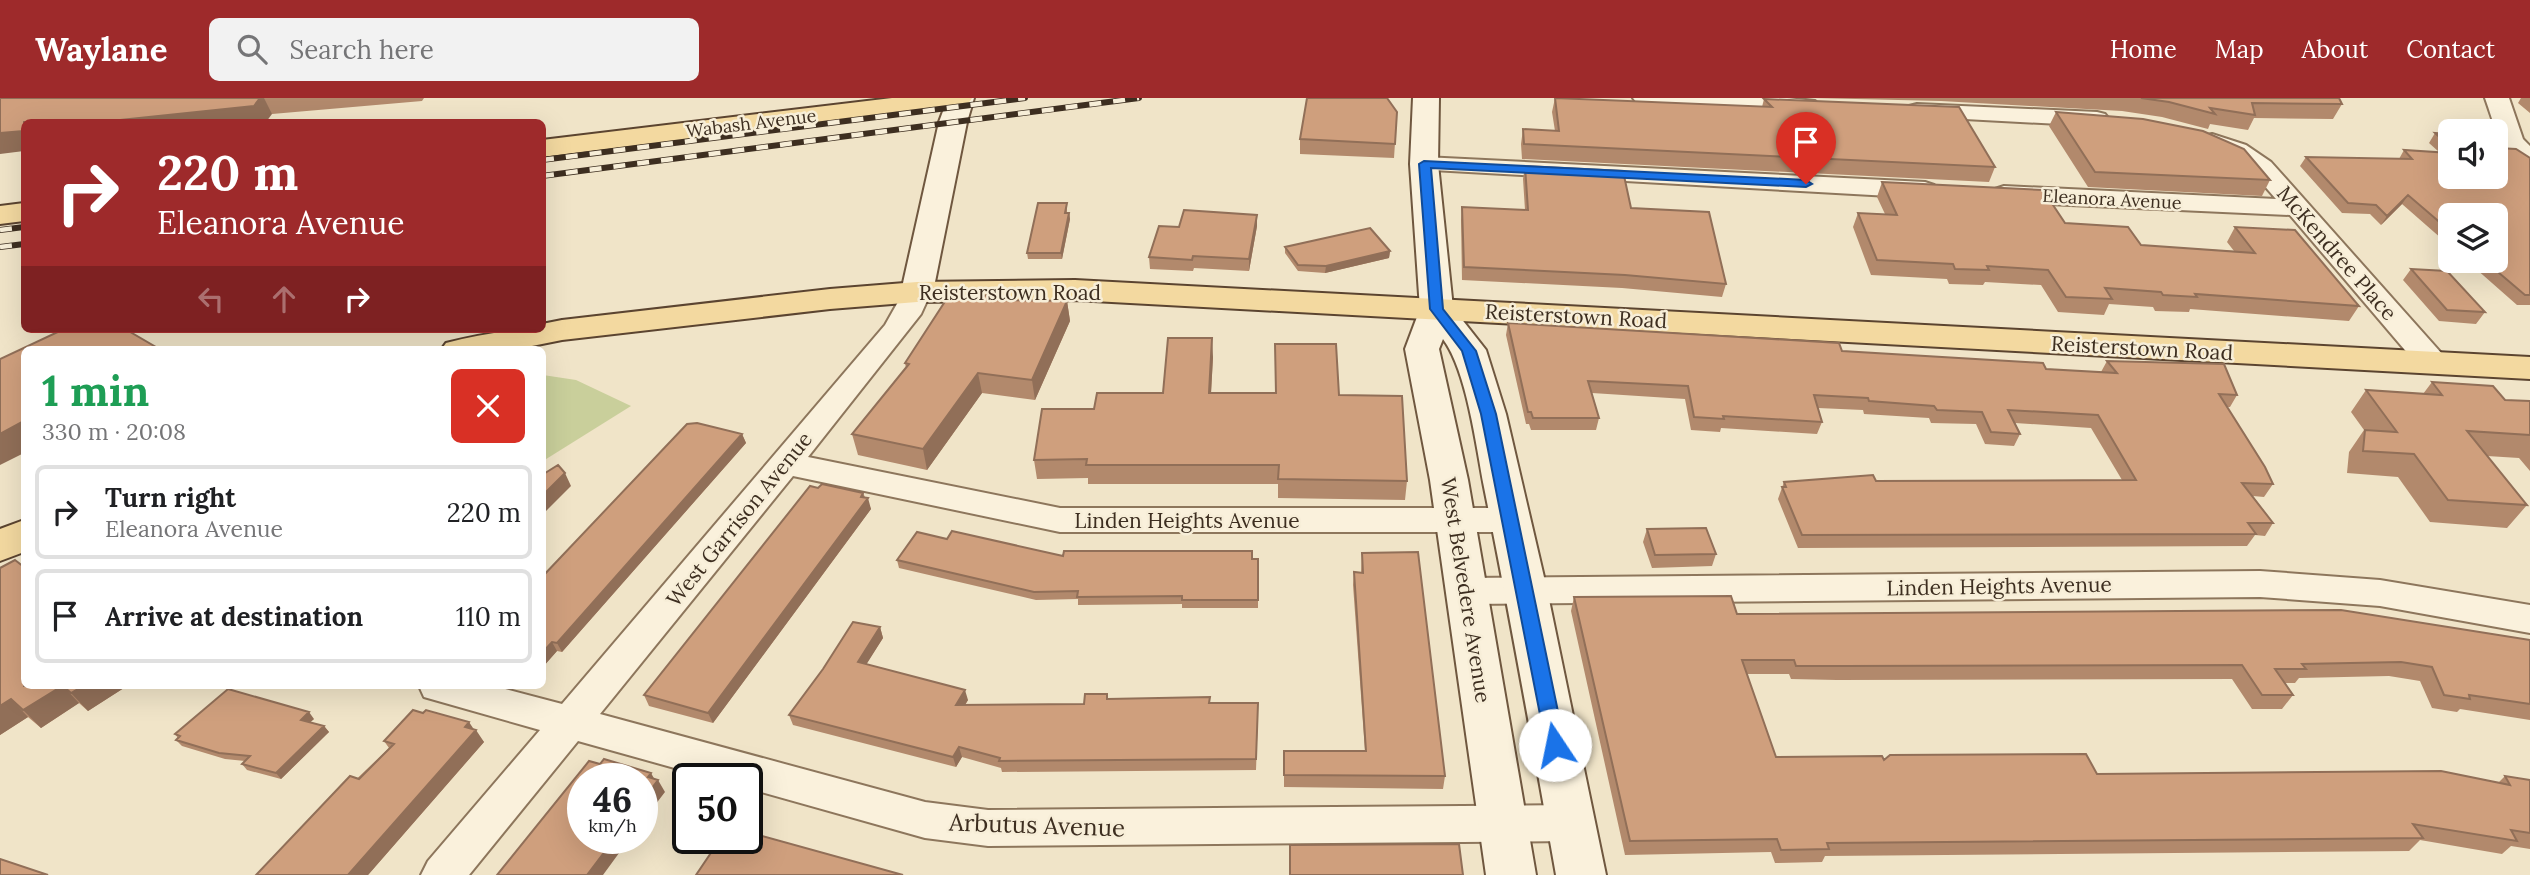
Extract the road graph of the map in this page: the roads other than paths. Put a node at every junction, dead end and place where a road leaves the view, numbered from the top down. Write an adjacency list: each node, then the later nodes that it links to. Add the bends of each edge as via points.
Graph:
1 (797, 98): 9 (main road, Wabash Avenue)
2 (1426, 98): 13 (main road, West Belvedere Avenue)
3 (1645, 98): 6 (street)
4 (2497, 98): 12 (street, via 2512,141)
5 (958, 106): 11 (main road, Wabash Avenue); 21 (main road, West Garrison Avenue)
6 (1836, 107)
7 (1891, 110): 8 (street)
8 (2114, 121)
9 (546, 127)
10 (2189, 135): 18 (street, McKendree Place, via 2237,150 2262,167)
11 (546, 149)
12 (2526, 154)
13 (1424, 164): 16 (street); 22 (main road, West Belvedere Avenue)
14 (21, 187): 15 (main road)
15 (0, 190)
16 (1951, 191)
17 (1978, 192): 18 (street, Eleanora Avenue)
18 (2297, 208): 24 (street, McKendree Place)
19 (21, 212): 20 (main road)
20 (0, 215)
21 (917, 292): 22 (main road, Reisterstown Road, via 1087,290); 23 (main road, Reisterstown Road, via 612,324); 26 (street, West Garrison Avenue, via 895,331)
22 (1437, 309): 24 (main road, Reisterstown Road); 27 (main road, West Belvedere Avenue, via 1422,349); 28 (main road, via 1469,351)
23 (476, 346)
24 (2432, 362): 25 (main road, Reisterstown Road)
25 (2530, 368)
26 (785, 463): 27 (street, Linden Heights Avenue, via 1060,520); 35 (street, West Garrison Avenue)
27 (1455, 520): 28 (street, Linden Heights Avenue); 32 (main road, West Belvedere Avenue)
28 (1512, 520): 31 (main road)
29 (21, 536): 30 (main road)
30 (0, 547)
31 (1526, 590): 32 (street, Linden Heights Avenue); 33 (street, Linden Heights Avenue, via 2260,584 2381,593); 36 (main road)
32 (1466, 591): 37 (main road, West Belvedere Avenue)
33 (2530, 619)
34 (449, 689): 35 (street, Arbutus Avenue)
35 (570, 722): 37 (street, Arbutus Avenue, via 957,826); 38 (street, West Garrison Avenue)
36 (1570, 823): 37 (street, Arbutus Avenue); 40 (main road)
37 (1503, 824): 39 (main road, West Belvedere Avenue)
38 (443, 875)
39 (1511, 875)
40 (1581, 875)

